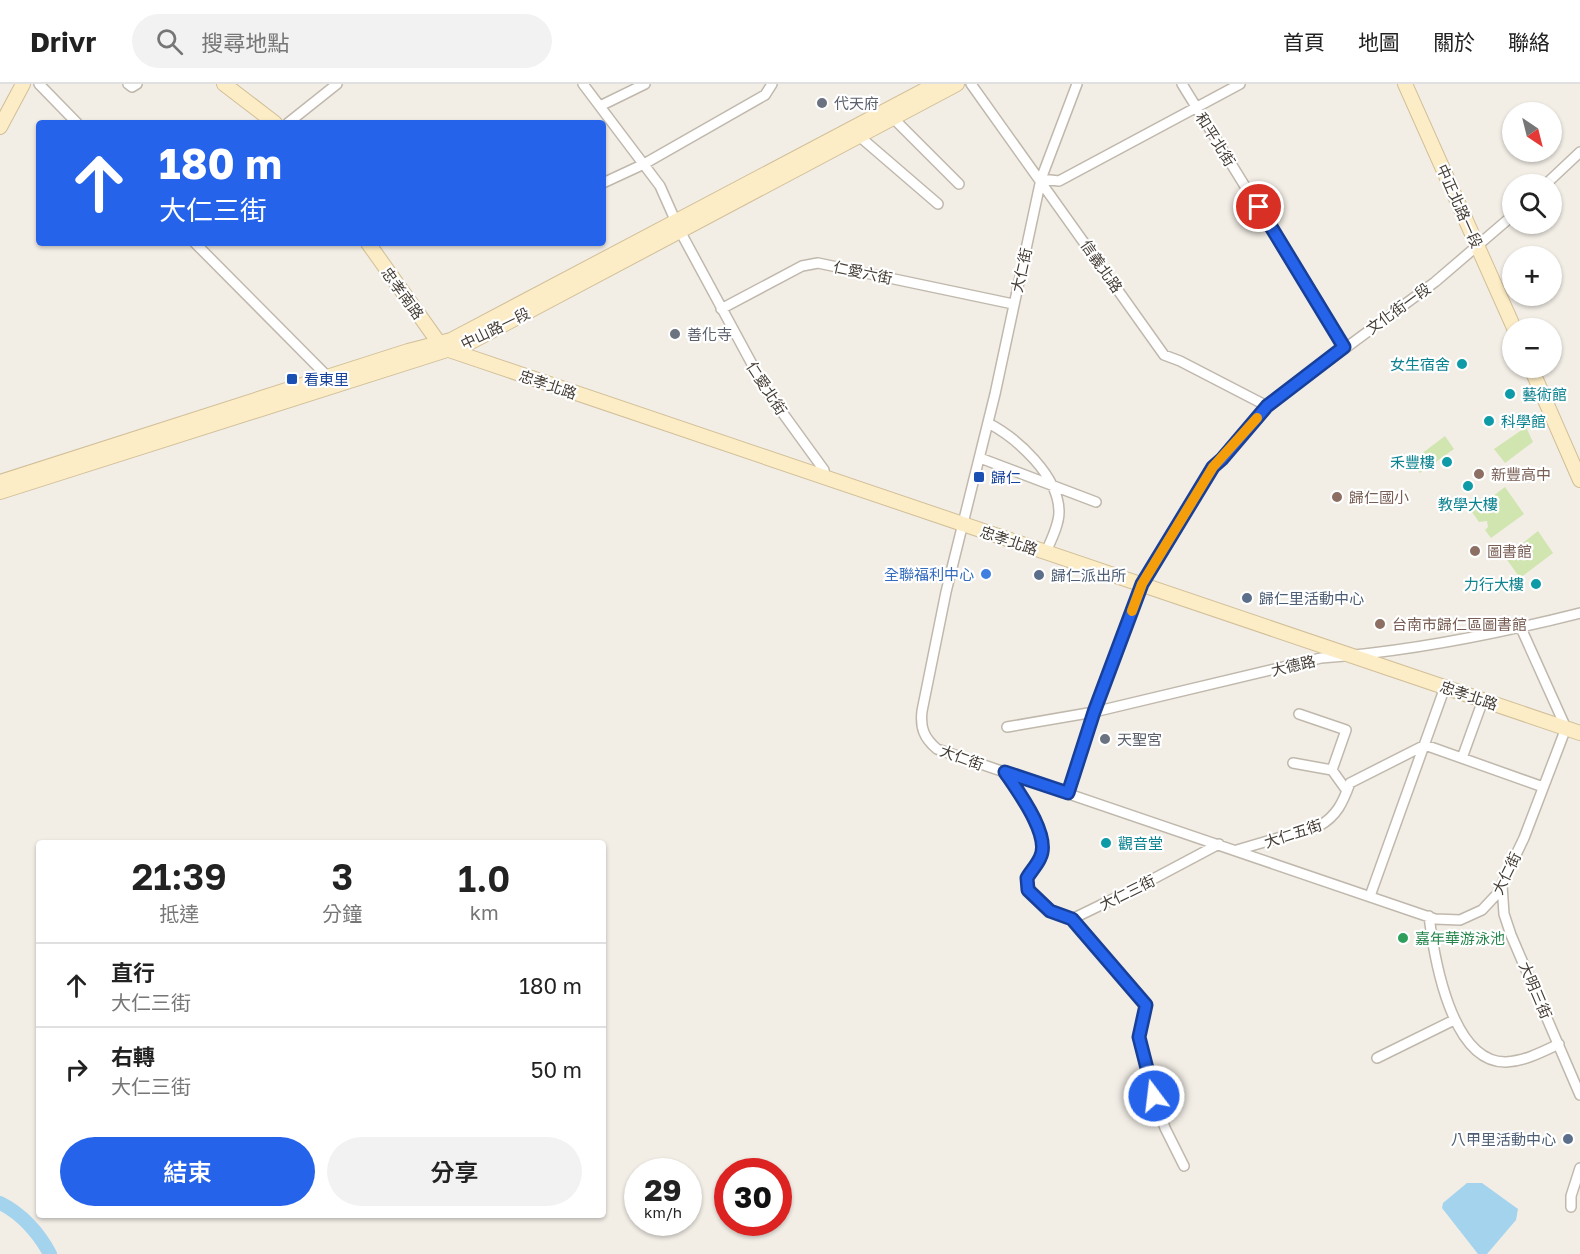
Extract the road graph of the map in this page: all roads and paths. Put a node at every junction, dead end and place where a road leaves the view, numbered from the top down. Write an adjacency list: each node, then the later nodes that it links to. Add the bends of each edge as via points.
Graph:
1 (23, 84): 23 (main road)
2 (39, 84): 20 (street)
3 (128, 84): 4 (street)
4 (137, 84)
5 (337, 84): 22 (street)
6 (583, 84): 17 (street, 仁愛北街)
7 (645, 84): 17 (street)
8 (772, 84): 26 (street, via 765,96)
9 (936, 84): 33 (main road, 中山路一段)
10 (957, 84): 19 (main road, 中山路一段)
11 (971, 84): 28 (street, 信義北路)
12 (1077, 84): 28 (street, 大仁街)
13 (1182, 84): 18 (street, 和平北街)
14 (1240, 84): 18 (street)
15 (1405, 84): 36 (main road, 中正北路一段)
16 (226, 85): 21 (main road)
17 (600, 106): 26 (street, 仁愛北街)
18 (1196, 107): 28 (street, via 1059,181); 41 (street, 和平北街)
19 (893, 118): 24 (main road, 中山路一段); 30 (street)
20 (74, 120)
21 (271, 120)
22 (292, 120)
23 (0, 127)
24 (859, 136): 31 (street); 33 (main road, 中山路一段)
25 (1580, 152): 27 (street)
26 (644, 164): 29 (street); 33 (street, 仁愛北街, via 660,186)
27 (1557, 174)
28 (1041, 179): 37 (street, 大仁街); 44 (street, 信義北路, via 1164,355)
29 (606, 182)
30 (959, 184)
31 (938, 204)
32 (1502, 225): 36 (street, 文化街一段)
33 (678, 227): 38 (street, 仁愛北街); 40 (main road, 中山路一段)
34 (198, 246): 43 (street)
35 (370, 246): 40 (main road, 忠孝南路)
36 (1478, 248): 39 (main road, 中正北路一段); 41 (street, 文化街一段)
37 (1013, 304): 38 (street, 仁愛六街, via 818,263 802,266); 45 (street, 大仁街)
38 (721, 309): 47 (street, 仁愛北街, via 766,390 818,460)
39 (1510, 318)
40 (444, 346): 43 (main road, 中山路一段); 47 (main road, 忠孝北路)
41 (1344, 347): 44 (street, 文化街一段)
42 (1535, 378): 48 (main road)
43 (331, 381): 49 (main road, 中山路一段); 51 (main road, 中山路一段)
44 (1267, 406): 55 (street, 文化街一段, via 1213,467)
45 (988, 423): 46 (street, 大仁街); 50 (street, via 1008,433 1034,459)
46 (980, 458): 50 (street); 53 (street, 大仁街)
47 (825, 478): 53 (main road, 忠孝北路)
48 (1580, 480)
49 (0, 482)
50 (1050, 483): 52 (street); 54 (street, via 1059,513)
51 (0, 492)
52 (1096, 502)
53 (963, 524): 54 (main road, 忠孝北路); 70 (street, 大仁街, via 945,592 921,727 928,742 937,749)
54 (1046, 552): 55 (main road, 忠孝北路)
55 (1142, 584): 58 (main road, 忠孝北路); 61 (street, 文化街一段)
56 (1580, 613): 57 (street, 大德路)
57 (1521, 628): 58 (street, 大德路); 64 (street)
58 (1354, 656): 59 (main road, 忠孝北路); 61 (street, 大德路, via 1321,658)
59 (1445, 687): 60 (main road, 忠孝北路); 66 (street)
60 (1483, 700): 64 (main road, 忠孝北路); 67 (street)
61 (1094, 712): 63 (street, 大德路); 73 (street, 文化街一段)
62 (1299, 714): 69 (street, via 1346,730)
63 (1007, 727)
64 (1566, 728): 65 (main road, 忠孝北路); 71 (street, 大仁街)
65 (1580, 733)
66 (1425, 745): 67 (street); 72 (street, 大仁五街, via 1350,783); 77 (street)
67 (1462, 758): 71 (street)
68 (1293, 763): 69 (street)
69 (1332, 770): 72 (street)
70 (1005, 772): 73 (street, 大仁街); 79 (street, via 1027,806 1042,844 1041,857 1027,878 1028,890 1050,911)
71 (1543, 787): 76 (street, 大仁街)
72 (1347, 791): 75 (street, 大仁五街, via 1339,810 1325,823)
73 (1068, 793): 74 (street, 大仁街)
74 (1219, 844): 75 (street, 大仁街); 79 (street, 大仁三街)
75 (1237, 850): 77 (street, 大仁街)
76 (1502, 883): 78 (street, 大仁街, via 1491,903 1473,914 1450,921); 81 (street, 大明三街, via 1504,914 1511,935)
77 (1370, 896): 78 (street, 大仁街)
78 (1429, 916): 80 (street, via 1446,1001)
79 (1072, 919): 84 (street, via 1146,1005 1139,1037 1150,1084)
80 (1454, 1020): 81 (street, via 1488,1059 1520,1060); 82 (street)
81 (1559, 1044): 83 (street, 大明三街)
82 (1377, 1058)
83 (1580, 1095)
84 (1184, 1166)
85 (1580, 1168): 86 (street)
86 (1571, 1207)

